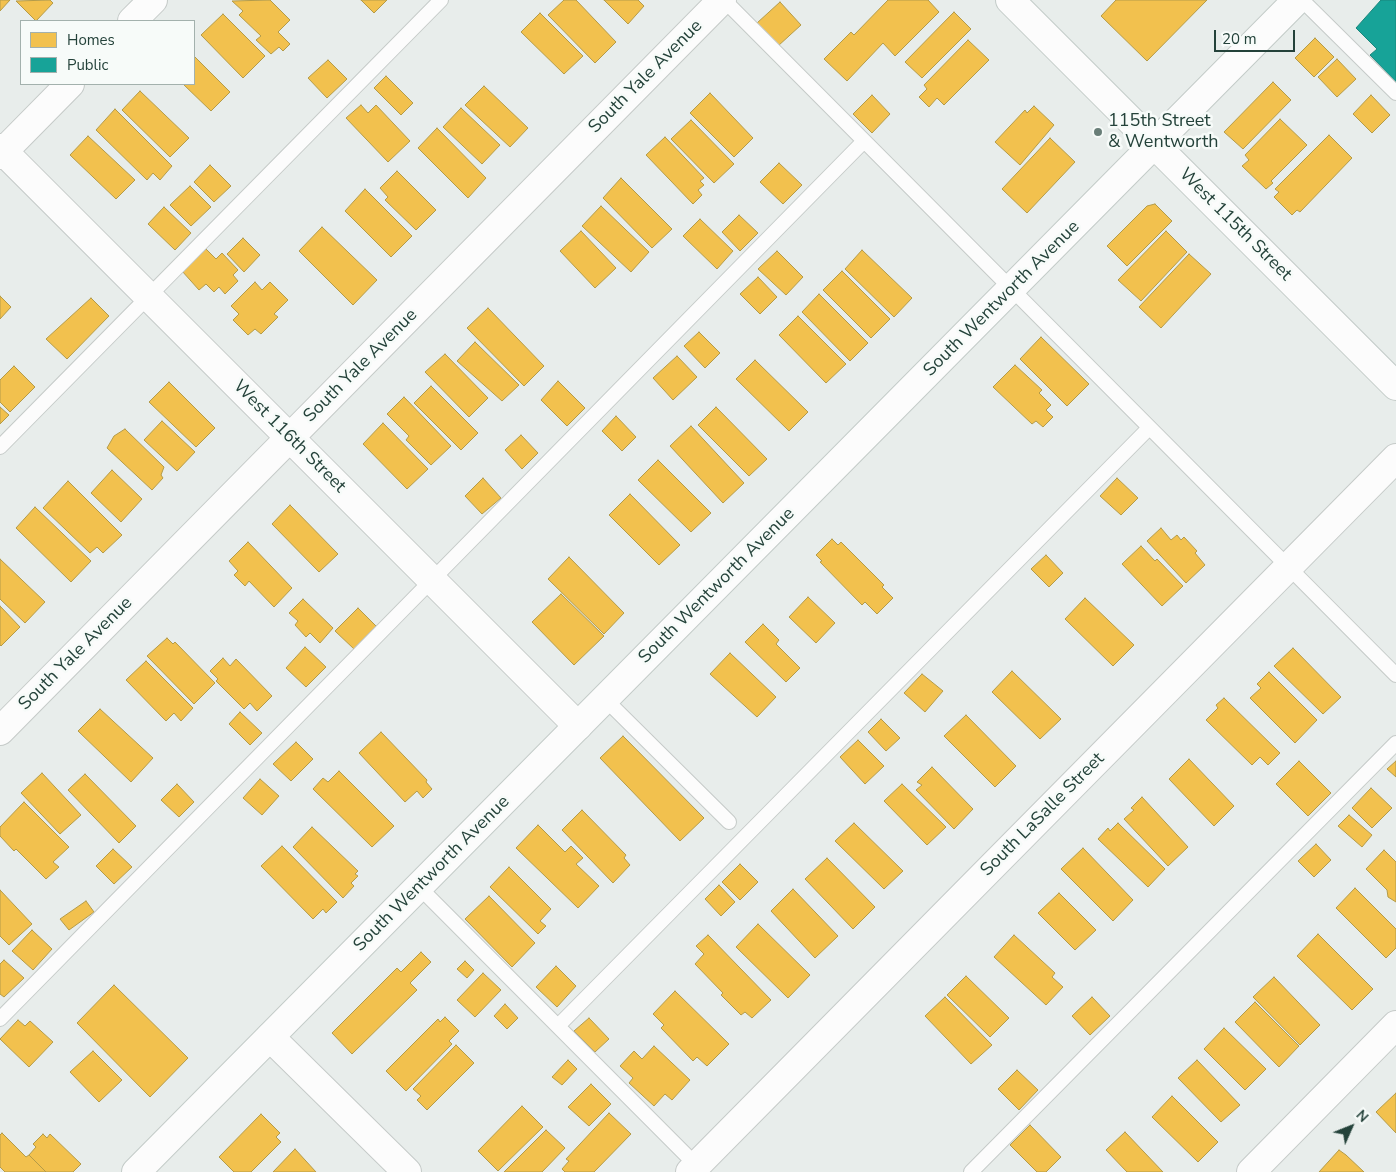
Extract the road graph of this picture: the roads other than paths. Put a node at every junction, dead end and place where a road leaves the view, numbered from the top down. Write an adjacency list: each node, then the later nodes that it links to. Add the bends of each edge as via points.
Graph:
1 (441, 0): 12 (lane)
2 (723, 0): 8 (lane); 15 (street, South Yale Avenue)
3 (1010, 0): 9 (street, West 115th Street)
4 (1297, 0): 9 (street, South Wentworth Avenue)
5 (1302, 0): 7 (lane)
6 (69, 85): 10 (street)
7 (1396, 93)
8 (864, 141): 11 (lane); 19 (lane)
9 (1154, 145): 11 (street, South Wentworth Avenue); 13 (street, West 115th Street)
10 (1, 152): 12 (street, West 116th Street)
11 (1011, 289): 14 (lane); 21 (street, South Wentworth Avenue)
12 (149, 296): 15 (street, West 116th Street); 16 (lane)
13 (1396, 386)
14 (1149, 428): 18 (lane); 29 (lane)
15 (290, 438): 19 (street, West 116th Street); 23 (street, South Yale Avenue)
16 (0, 447)
17 (1396, 458): 18 (street, South LaSalle Street)
18 (1288, 567): 20 (lane); 31 (street, South LaSalle Street)
19 (432, 580): 22 (street, West 116th Street); 27 (lane)
20 (1396, 676)
21 (605, 699): 22 (street, South Wentworth Avenue); 25 (lane)
22 (578, 726): 26 (street, South Wentworth Avenue)
23 (0, 731)
24 (1396, 743): 34 (lane)
25 (728, 822)
26 (419, 887): 29 (lane); 30 (street, South Wentworth Avenue)
27 (0, 1019)
28 (1396, 1025): 35 (street)
29 (558, 1026): 31 (lane)
30 (270, 1037): 32 (street, South Wentworth Avenue); 33 (street)
31 (697, 1170)
32 (136, 1172)
33 (407, 1172)
34 (971, 1172)
35 (1251, 1172)

